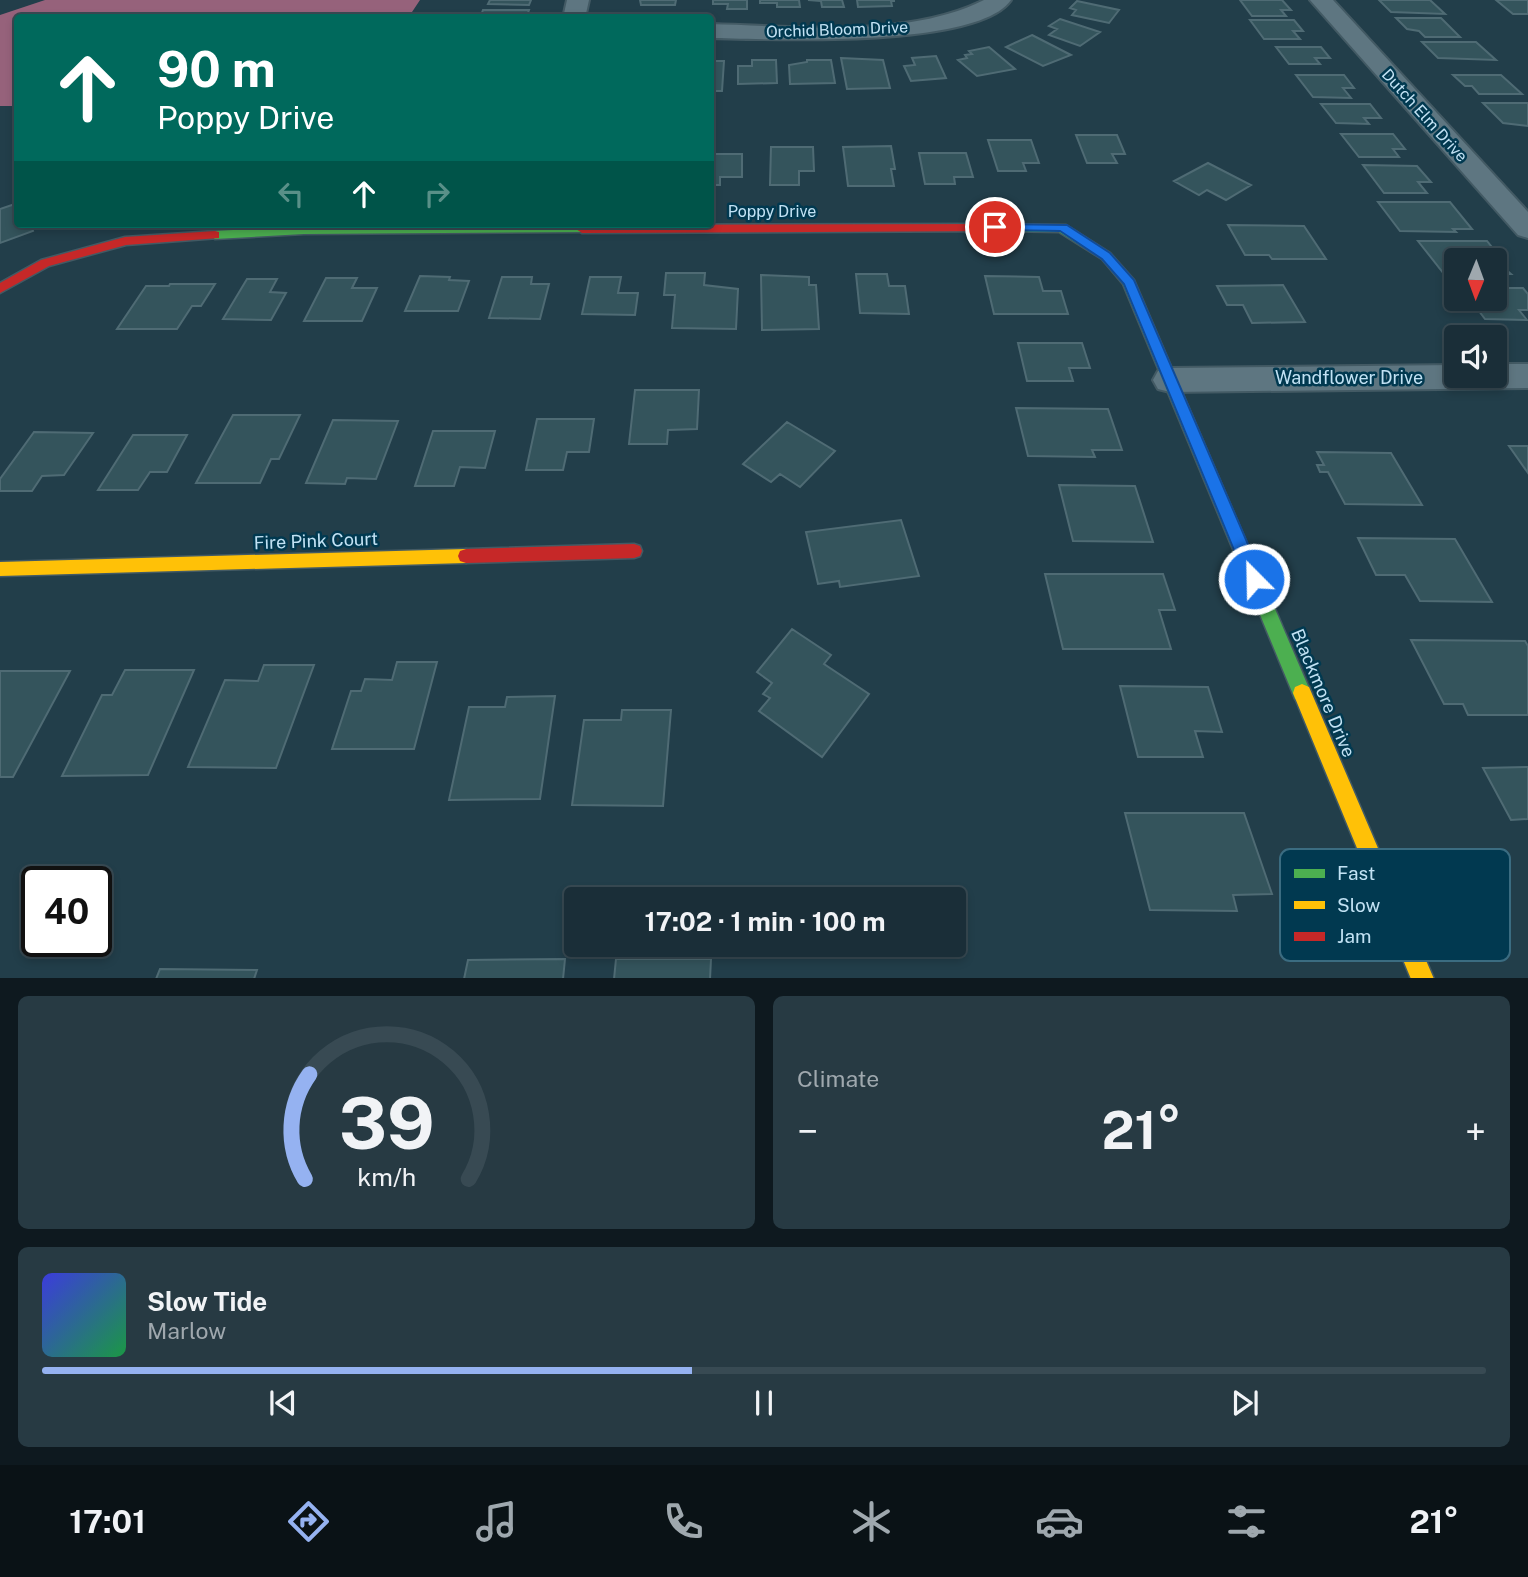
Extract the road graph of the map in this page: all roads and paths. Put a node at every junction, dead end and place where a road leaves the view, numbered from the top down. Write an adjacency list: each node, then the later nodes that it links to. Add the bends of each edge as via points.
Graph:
1 (1000, 0): 3 (street, Orchid Bloom Drive, via 967,16 890,31)
2 (1321, 0): 7 (street, Dutch Elm Drive)
3 (714, 31)
4 (714, 227): 5 (street, Poppy Drive)
5 (1050, 227): 10 (street, Blackmore Drive, via 1085,240 1129,283)
6 (452, 228): 8 (street, Poppy Drive, via 304,230 125,241 46,263)
7 (1528, 229)
8 (0, 289)
9 (1528, 376): 10 (street, Wandflower Drive)
10 (1170, 380): 13 (street, Blackmore Drive)
11 (634, 551): 12 (street, Fire Pink Court)
12 (0, 569)
13 (1368, 849)
14 (1416, 961): 15 (street, Blackmore Drive)
15 (1423, 978)

